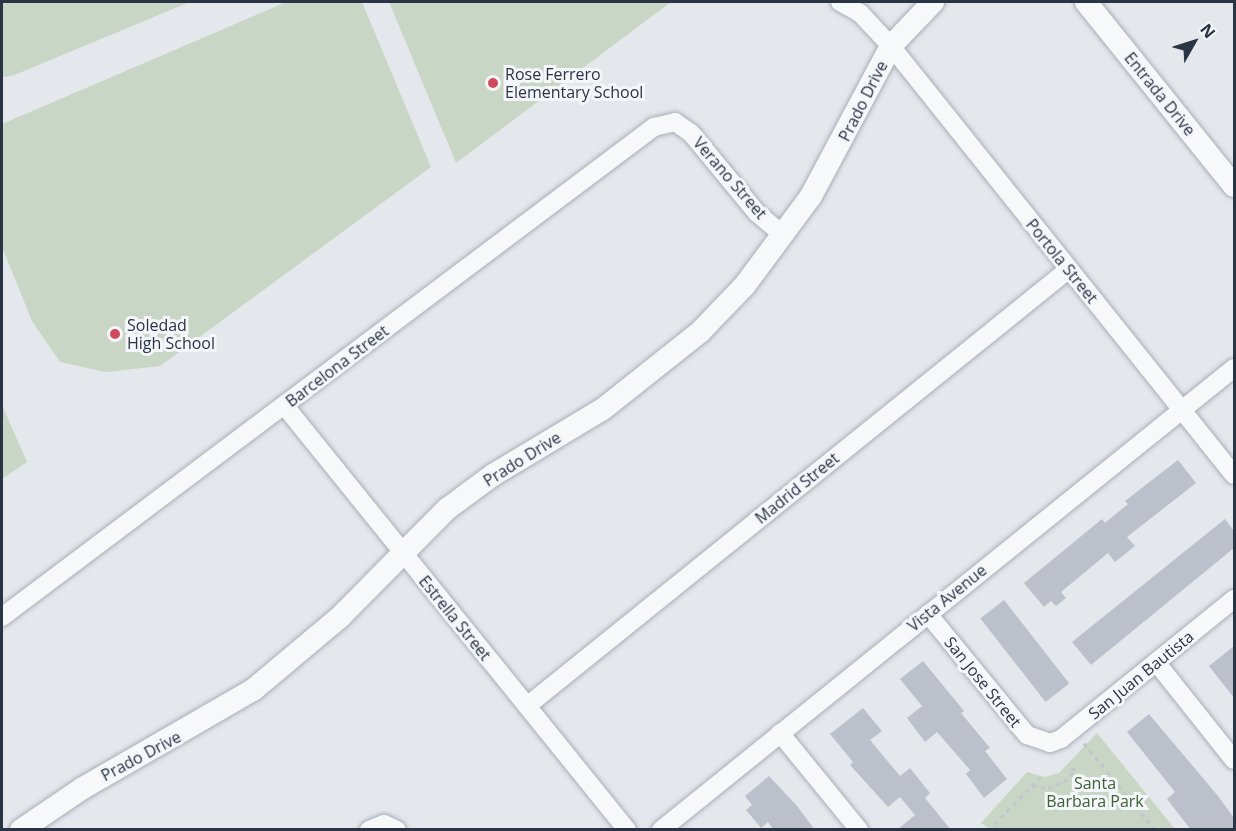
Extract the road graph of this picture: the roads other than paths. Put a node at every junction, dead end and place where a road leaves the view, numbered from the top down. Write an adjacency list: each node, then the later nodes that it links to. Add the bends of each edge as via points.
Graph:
1 (840, 2): 4 (street, Portola Street, via 860,13)
2 (933, 2): 4 (street, Prado Drive)
3 (1086, 2): 6 (street, Entrada Drive)
4 (891, 46): 7 (street, Prado Drive, via 866,89 842,144); 8 (street, Portola Street)
5 (675, 122): 7 (street, Verano Street, via 691,133 757,213); 10 (street, Barcelona Street, via 654,128)
6 (1234, 186)
7 (783, 235): 13 (street, Prado Drive, via 745,285 655,371 603,409 493,475 447,509)
8 (1068, 270): 11 (street, Portola Street); 18 (street, Madrid Street)
9 (1234, 368): 11 (street, Vista Avenue)
10 (284, 405): 13 (street, Estrella Street); 16 (street, Barcelona Street)
11 (1182, 411): 12 (street, Portola Street); 15 (street, Vista Avenue)
12 (1234, 475)
13 (402, 552): 18 (street, Estrella Street); 22 (street, Prado Drive, via 307,648 253,690 83,788)
14 (1234, 599): 17 (street, San Juan Bautista)
15 (928, 614): 19 (street, Vista Avenue); 20 (street, San Jose Street, via 1022,729 1033,740)
16 (2, 617)
17 (1156, 662): 20 (street, San Juan Bautista, via 1061,739); 21 (street)
18 (527, 706): 23 (street, Estrella Street)
19 (780, 733): 24 (street, Vista Avenue); 25 (street)
20 (1044, 743)
21 (1234, 760)
22 (21, 830)
23 (627, 830)
24 (661, 830)
25 (859, 830)

